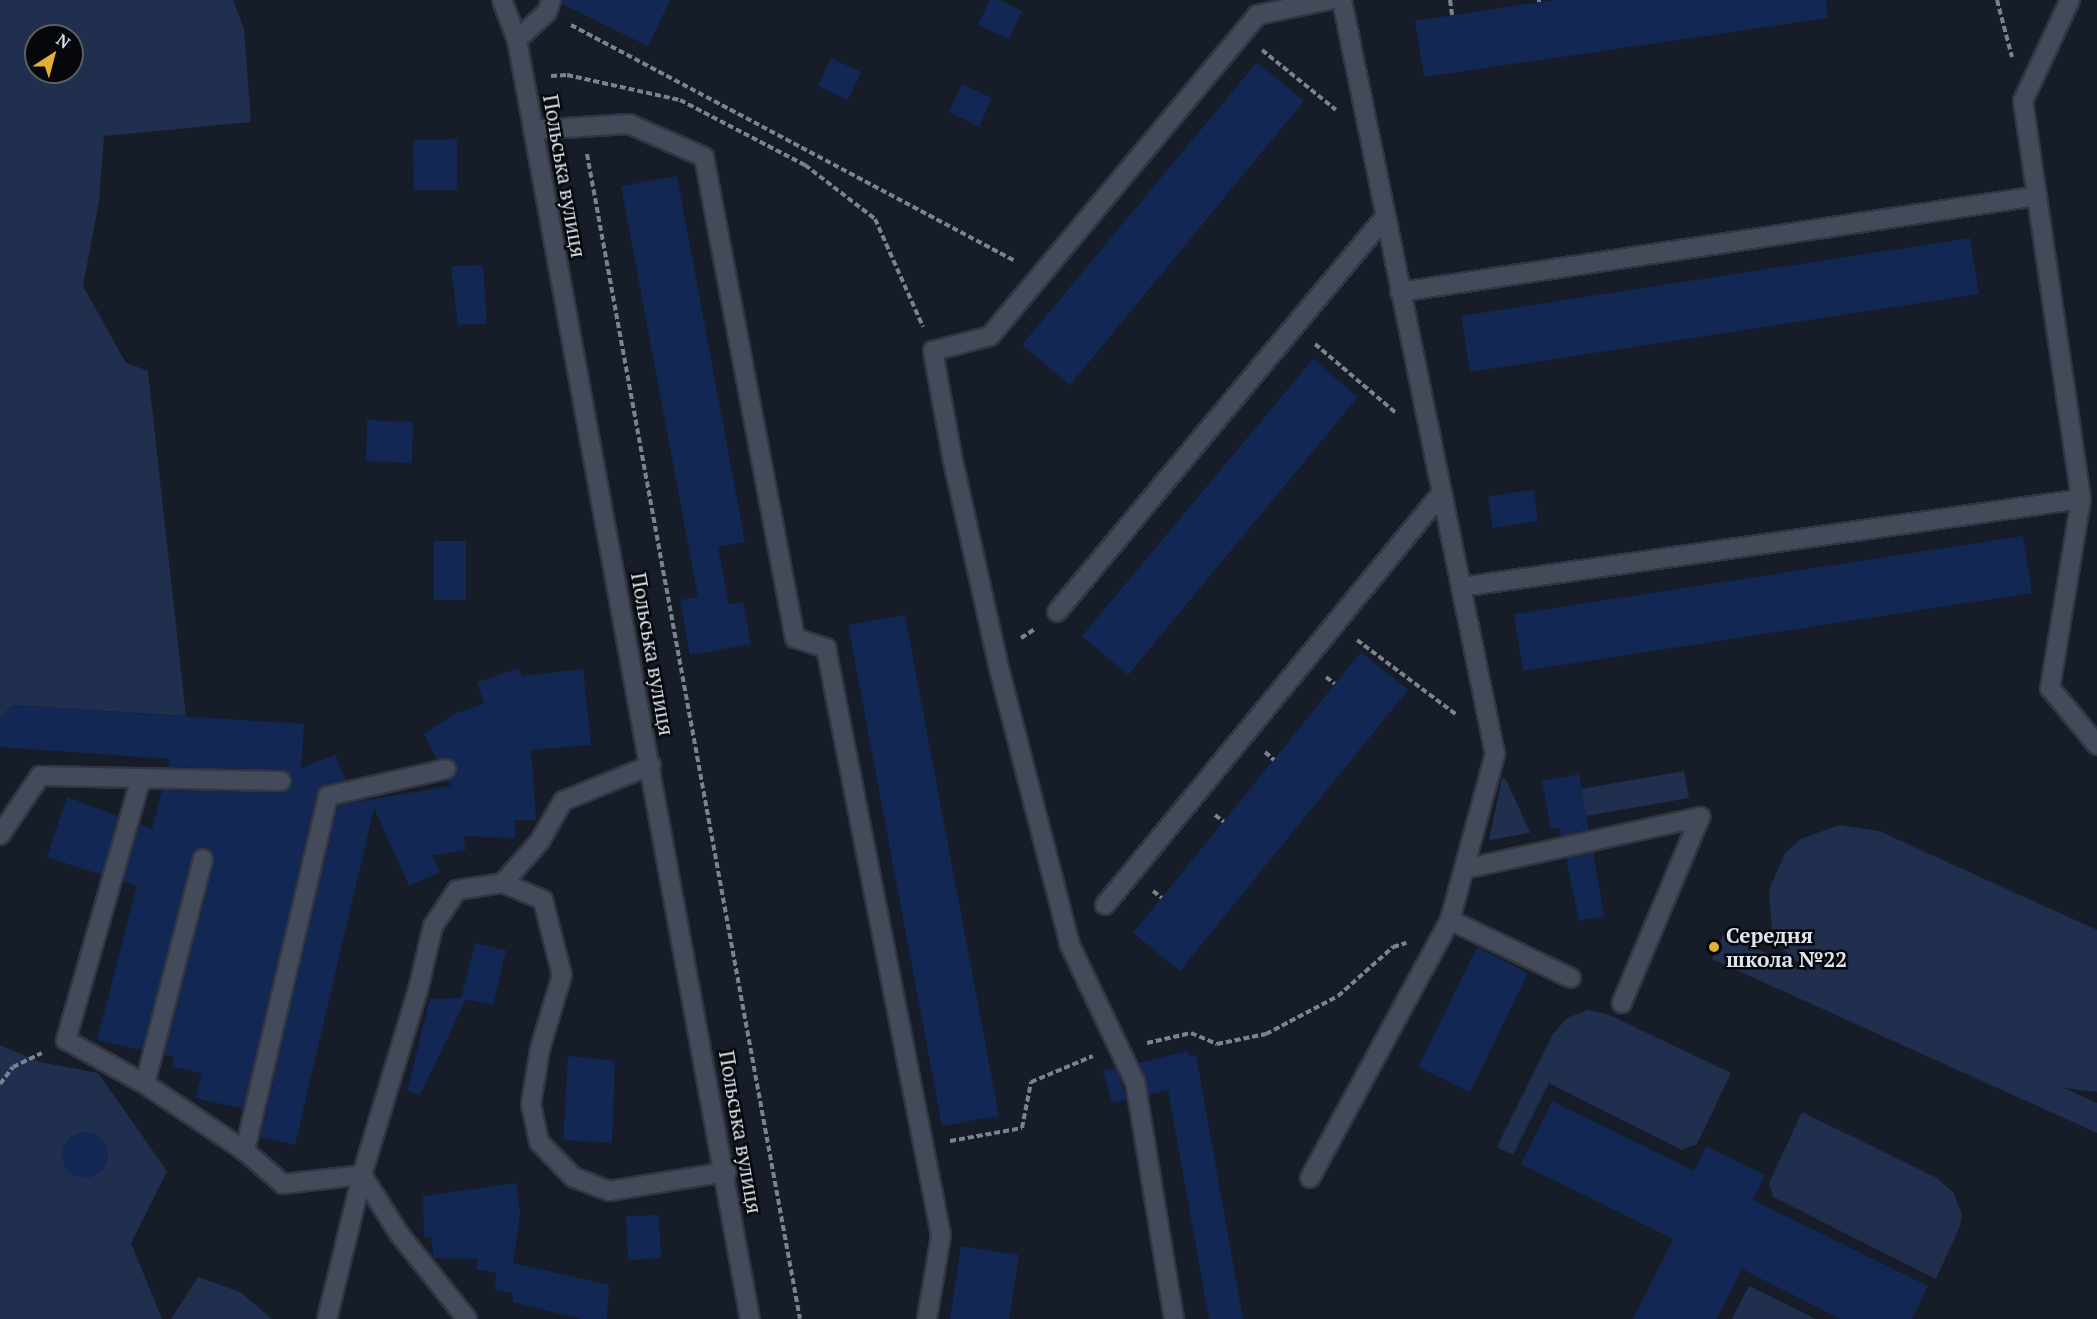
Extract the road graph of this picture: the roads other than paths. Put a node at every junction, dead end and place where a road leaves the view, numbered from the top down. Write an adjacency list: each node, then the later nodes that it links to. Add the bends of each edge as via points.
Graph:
1 (502, 0): 6 (street, Польська вулиця)
2 (1328, 0): 37 (street, via 1257,15 990,336 933,351 994,647 1070,945 1136,1082)
3 (1342, 0): 9 (street)
4 (2070, 0): 8 (street, via 2023,101)
5 (549, 6): 6 (street)
6 (517, 40): 7 (street, Польська вулиця)
7 (533, 130): 16 (street, Польська вулиця); 36 (street, via 629,124 704,157 795,638 826,648 923,1146 940,1235)
8 (2037, 196): 10 (street); 12 (street)
9 (1385, 217): 10 (street); 14 (street)
10 (1400, 292): 11 (street)
11 (1441, 494): 13 (street); 24 (street)
12 (2081, 499): 13 (street); 15 (street, via 2050,688)
13 (1461, 587): 22 (street, via 1495,754)
14 (1057, 612)
15 (2097, 745)
16 (651, 765): 23 (street, via 563,801 540,842); 30 (street, Польська вулиця)
17 (446, 769): 29 (street, via 328,796)
18 (141, 778): 19 (street); 20 (street, via 40,776); 28 (street, via 66,1040)
19 (281, 781)
20 (0, 835)
21 (203, 859): 28 (street)
22 (1464, 869): 25 (street); 27 (street, via 1700,817)
23 (503, 883): 30 (street, via 543,900 562,975 540,1049 531,1104 539,1142 573,1177 609,1191); 31 (street, via 457,890 433,926 418,990)
24 (1105, 905)
25 (1446, 926): 26 (street); 32 (street)
26 (1571, 978)
27 (1622, 1003)
28 (145, 1084): 29 (street)
29 (245, 1151): 31 (street, via 283,1184)
30 (726, 1172): 35 (street, Польська вулиця)
31 (362, 1175): 33 (street); 34 (street, via 400,1235)
32 (1310, 1178)
33 (327, 1319)
34 (467, 1319)
35 (750, 1319)
36 (927, 1319)
37 (1174, 1319)

